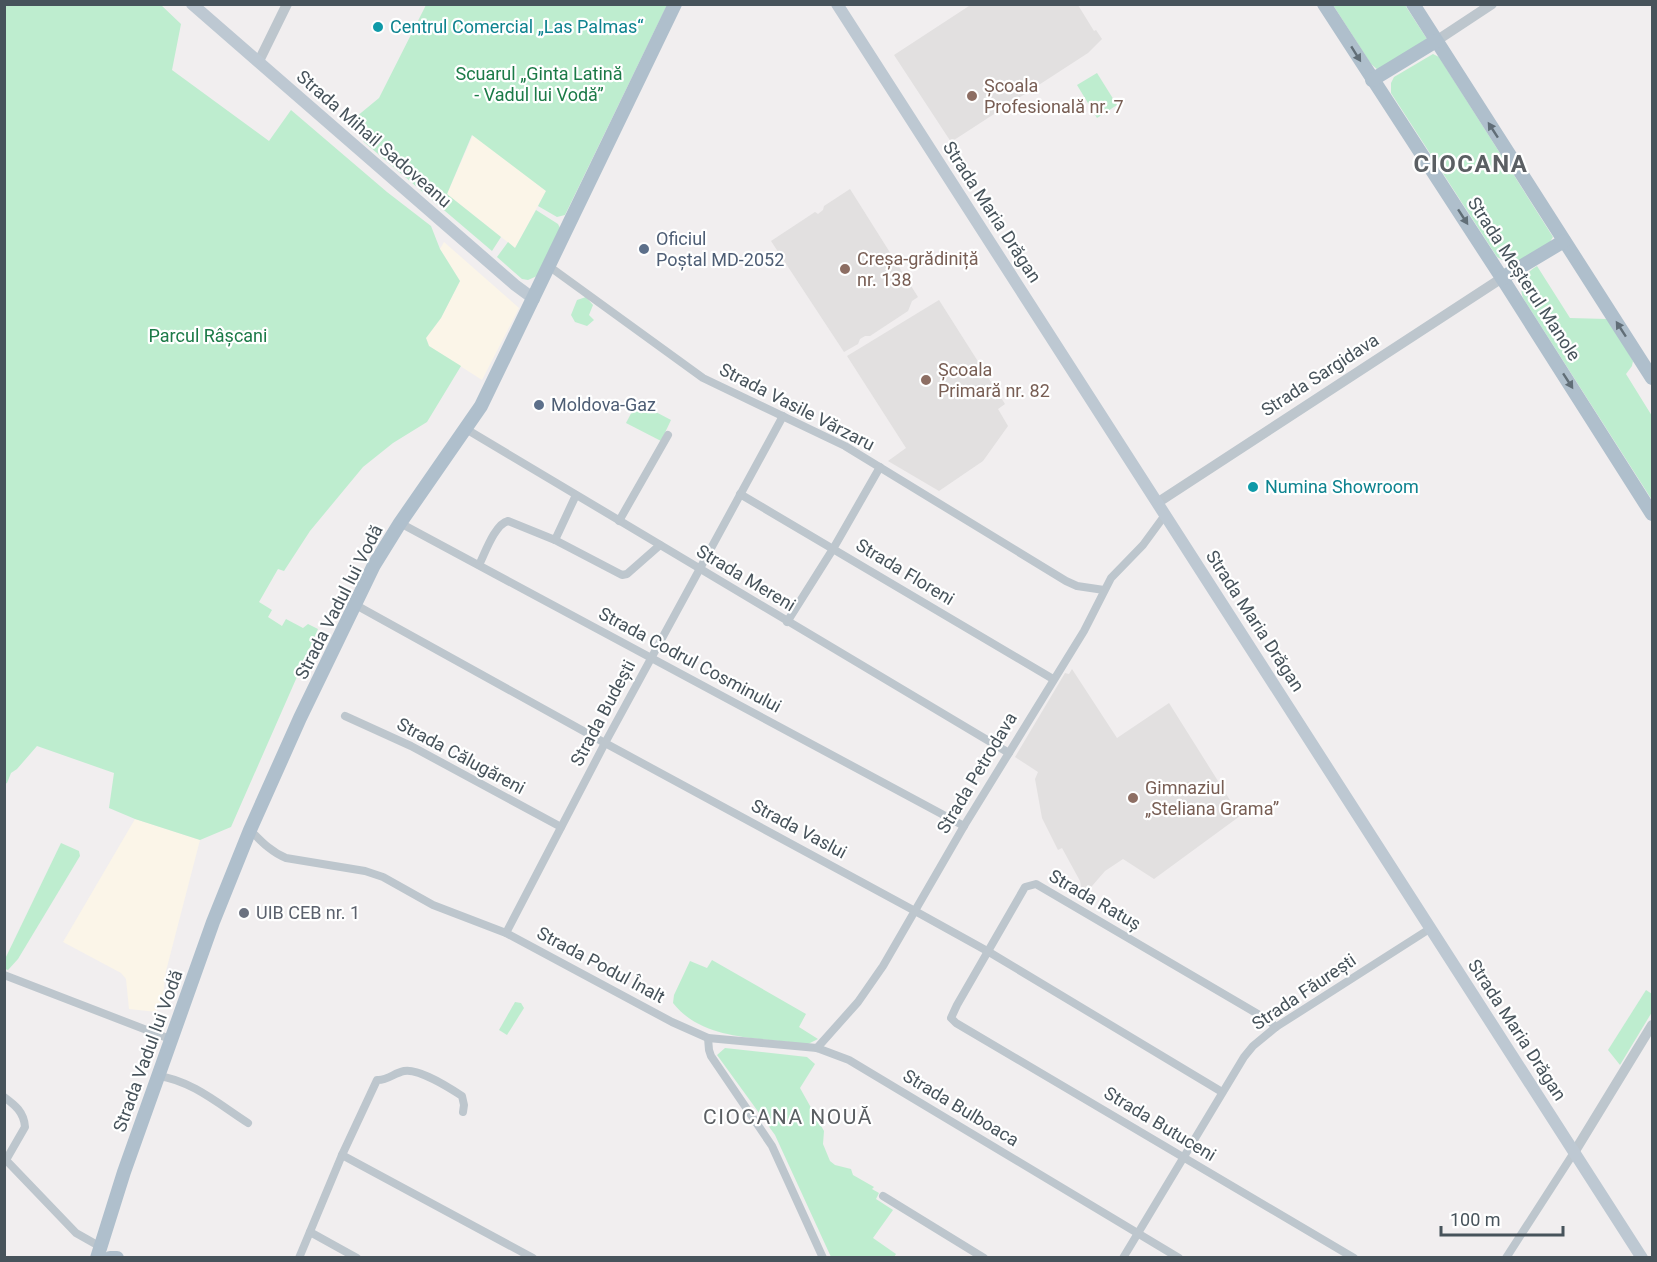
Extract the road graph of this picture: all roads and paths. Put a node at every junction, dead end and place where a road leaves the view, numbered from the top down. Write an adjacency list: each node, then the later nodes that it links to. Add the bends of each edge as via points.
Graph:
1 (192, 4): 9 (main road, Strada Mihail Sadoveanu)
2 (287, 4): 9 (street)
3 (675, 4): 12 (main road, Strada Vadul lui Vodă)
4 (837, 4): 22 (main road, Strada Maria Drăgan)
5 (1324, 4): 10 (main road, Strada Meșterul Manole, one-way to 10)
6 (1413, 4): 8 (main road)
7 (1492, 4): 8 (street)
8 (1436, 40): 10 (main road); 11 (main road, one-way to 8)
9 (259, 61): 14 (main road, Strada Mihail Sadoveanu)
10 (1372, 80): 13 (main road, Strada Meșterul Manole, one-way to 13)
11 (1564, 241): 13 (main road); 15 (main road, one-way to 11)
12 (550, 267): 14 (main road, Strada Vadul lui Vodă); 16 (street, Strada Vasile Vărzaru, via 703,378)
13 (1503, 278): 22 (street, Strada Sargidava); 23 (main road, Strada Meșterul Manole, one-way to 23)
14 (534, 299): 17 (main road, Strada Vadul lui Vodă)
15 (1653, 378)
16 (783, 416): 19 (street, Strada Vasile Vărzaru); 20 (street, Strada Budești)
17 (466, 429): 21 (street, Strada Mereni); 26 (main road, Strada Vadul lui Vodă)
18 (668, 435): 25 (street)
19 (880, 467): 29 (street); 32 (street, Strada Vasile Vărzaru, via 1066,581)
20 (740, 494): 29 (street, Strada Floreni); 31 (street, Strada Budești)
21 (576, 495): 25 (street, Strada Mereni); 27 (street)
22 (1157, 503): 24 (main road, Strada Maria Drăgan)
23 (1653, 514)
24 (1165, 515): 32 (street, Strada Petrodava); 44 (main road, Strada Maria Drăgan)
25 (619, 521): 28 (street, Strada Mereni)
26 (400, 523): 30 (street, Strada Codrul Cosminului); 33 (main road, Strada Vadul lui Vodă)
27 (555, 540): 28 (street, via 622,575); 30 (street, via 504,522)
28 (660, 545): 31 (street, Strada Mereni)
29 (833, 549): 34 (street); 36 (street, Strada Floreni)
30 (479, 565): 35 (street, Strada Codrul Cosminului)
31 (699, 568): 34 (street, Strada Mereni); 35 (street, Strada Budești)
32 (1104, 590): 36 (street, Strada Petrodava, via 1084,631)
33 (354, 604): 38 (street, Strada Vaslui); 42 (main road, Strada Vadul lui Vodă)
34 (787, 622): 39 (street, Strada Mereni)
35 (651, 658): 38 (street, Strada Budești); 40 (street, Strada Codrul Cosminului)
36 (1053, 679): 39 (street, Strada Petrodava)
37 (345, 716): 41 (street, Strada Călugăreni, via 411,746)
38 (605, 743): 41 (street, Strada Budești); 43 (street, Strada Vaslui)
39 (1010, 753): 40 (street, Strada Petrodava)
40 (964, 826): 43 (street, Strada Petrodava)
41 (561, 827): 45 (street, Strada Budești)
42 (250, 830): 45 (street, Strada Podul Înalt, via 278,855 383,877 433,905); 52 (main road, Strada Vadul lui Vodă)
43 (915, 910): 46 (street, Strada Vaslui); 53 (street, Strada Petrodava, via 871,985)
44 (1431, 928): 50 (street, Strada Făurești); 59 (main road, Strada Maria Drăgan)
45 (506, 933): 51 (street, Strada Podul Înalt)
46 (989, 952): 48 (street, Strada Ratuș); 50 (street, Strada Ratuș, via 1025,887 1036,884); 55 (street, Strada Vaslui)
47 (4, 975): 52 (street)
48 (951, 1018): 61 (street, Strada Butuceni)
49 (1653, 1025): 59 (street)
50 (1276, 1027): 55 (street, Strada Făurești, via 1248,1052)
51 (708, 1038): 53 (street, Strada Bulboaca); 73 (street, via 711,1056 772,1146)
52 (170, 1039): 54 (main road, Strada Vadul lui Vodă)
53 (817, 1048): 65 (street, Strada Bulboaca, via 849,1060)
54 (158, 1076): 58 (street, via 190,1086); 66 (main road, Strada Vadul lui Vodă)
55 (1222, 1092): 61 (street, Strada Făurești)
56 (4, 1097): 62 (street, via 17,1107 25,1127)
57 (463, 1112): 60 (street, via 462,1096 420,1073 407,1070 377,1080)
58 (248, 1123)
59 (1575, 1152): 78 (street); 79 (main road, Strada Maria Drăgan)
60 (342, 1155): 64 (street); 67 (street)
61 (1183, 1157): 65 (street, Strada Făurești); 77 (street, Strada Butuceni)
62 (5, 1159): 66 (street)
63 (883, 1196): 74 (street)
64 (310, 1233): 70 (street); 71 (street)
65 (1137, 1234): 75 (street, Strada Făurești); 76 (street, Strada Bulboaca)
66 (98, 1252): 69 (street)
67 (519, 1254): 72 (street)
68 (110, 1257): 69 (main road)
69 (120, 1257)
70 (299, 1257)
71 (357, 1257)
72 (533, 1257)
73 (823, 1257)
74 (984, 1257)
75 (1123, 1257)
76 (1179, 1257)
77 (1354, 1257)
78 (1506, 1257)
79 (1642, 1257)

